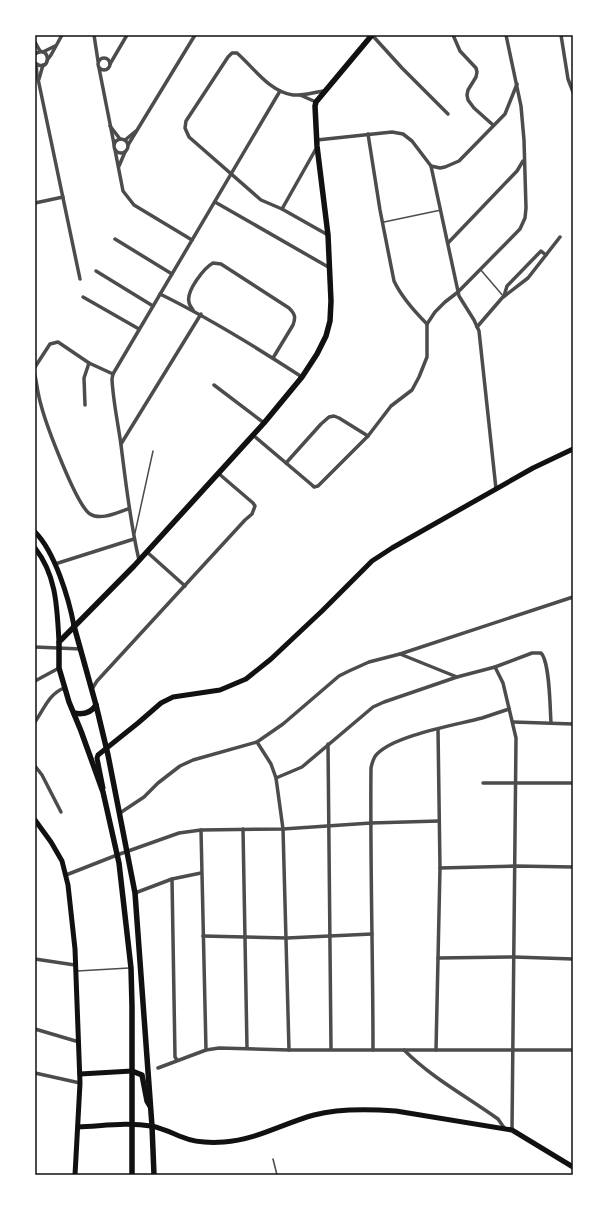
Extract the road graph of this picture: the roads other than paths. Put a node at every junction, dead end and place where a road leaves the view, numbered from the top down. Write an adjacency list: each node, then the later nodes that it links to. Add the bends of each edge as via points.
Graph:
1 (62, 35): 10 (street)
2 (94, 35): 11 (street)
3 (128, 35): 14 (street)
4 (195, 35): 35 (street)
5 (372, 35): 28 (main road); 32 (street)
6 (453, 35): 34 (street, via 460,51 477,72 468,90 468,100)
7 (506, 35): 26 (street)
8 (561, 35): 29 (street, via 568,79)
9 (35, 42): 12 (street)
10 (55, 46): 12 (street); 16 (street)
11 (97, 48): 15 (street); 18 (street)
12 (42, 52): 13 (street); 16 (street)
13 (35, 54)
14 (116, 54): 17 (street); 20 (street)
15 (102, 58): 17 (street); 18 (street)
16 (48, 59): 21 (street)
17 (108, 59): 20 (street)
18 (98, 61): 22 (street)
19 (35, 64): 21 (street); 24 (street)
20 (110, 64): 23 (street)
21 (43, 65): 24 (street)
22 (100, 68): 23 (street); 25 (street)
23 (106, 69): 25 (street)
24 (38, 80): 49 (street)
25 (102, 80): 33 (street)
26 (517, 84): 34 (street, via 505,114); 45 (street)
27 (280, 91): 30 (street); 48 (street); 48 (street, via 270,85 237,53 232,53 186,121 185,128 189,136)
28 (325, 91): 30 (street); 31 (main road)
29 (573, 92)
30 (299, 95): 31 (street)
31 (316, 102): 39 (main road)
32 (448, 114)
33 (110, 125): 37 (street); 40 (street)
34 (493, 125): 46 (street, via 459,161 440,168)
35 (137, 131): 38 (street); 41 (street)
36 (368, 134): 39 (street); 46 (street, via 403,134 412,141); 54 (street)
37 (120, 139): 38 (street); 40 (street)
38 (125, 140): 41 (street)
39 (317, 140): 42 (main road)
40 (114, 144): 43 (street)
41 (128, 145): 44 (street)
42 (317, 146): 52 (street); 55 (main road)
43 (115, 150): 44 (street); 47 (street)
44 (125, 152): 47 (street)
45 (524, 160): 59 (street); 62 (street, via 525,218 520,229)
46 (431, 166): 53 (street)
47 (119, 167): 58 (street, via 126,197 134,205)
48 (232, 173): 50 (street); 52 (street, via 261,200)
49 (63, 197): 51 (street); 65 (street)
50 (215, 202): 58 (street); 61 (street)
51 (35, 203)
52 (282, 209): 55 (street)
53 (441, 210): 54 (lane); 59 (street)
54 (382, 223): 73 (street, via 398,290)
55 (328, 235): 61 (main road)
56 (560, 237): 60 (street)
57 (115, 240): 64 (street)
58 (192, 240): 64 (street)
59 (448, 243): 66 (street)
60 (546, 254): 69 (street, via 528,278); 69 (street, via 541,251 507,286)
61 (330, 268): 81 (main road, via 330,321 326,336)
62 (480, 269): 66 (street); 69 (lane)
63 (96, 271): 70 (street)
64 (172, 274): 67 (street)
65 (80, 279)
66 (458, 292): 73 (street, via 435,312); 74 (street)
67 (160, 294): 70 (street); 71 (street)
68 (83, 297): 75 (street)
69 (504, 297): 74 (street)
70 (153, 306): 75 (street)
71 (193, 310): 72 (street); 76 (street, via 189,298 195,283 207,266 213,263 221,264 289,308 294,314 293,325)
72 (201, 314): 76 (street); 87 (street)
73 (427, 324): 86 (street, via 427,357 419,378 412,390 391,406)
74 (478, 327): 92 (street)
75 (139, 329): 79 (street)
76 (273, 358): 81 (street)
77 (89, 363): 78 (street, via 58,342 50,344); 79 (street); 83 (street, via 84,378)
78 (35, 367)
79 (113, 374): 87 (street, via 115,411)
80 (35, 375): 93 (street, via 45,420 81,504 90,514 98,516)
81 (302, 377): 84 (main road)
82 (214, 385): 84 (street)
83 (85, 405)
84 (264, 423): 85 (main road)
85 (253, 435): 90 (street); 91 (main road)
86 (368, 436): 90 (street, via 340,418 329,417); 90 (street, via 318,486 314,487)
87 (121, 444): 93 (street)
88 (573, 449): 92 (main road)
89 (153, 451): 95 (lane)
90 (286, 463)
91 (218, 473): 97 (main road); 100 (street, via 248,497 255,506 252,514)
92 (496, 489): 123 (main road, via 372,561 271,659 246,679 220,690 173,696)
93 (128, 509): 95 (street)
94 (35, 532): 99 (main road)
95 (134, 539): 98 (street); 99 (street)
96 (35, 548): 103 (main road, via 50,574 54,588)
97 (147, 552): 98 (main road); 100 (street)
98 (139, 560): 102 (main road)
99 (55, 564): 102 (main road)
100 (185, 586): 112 (street)
101 (573, 597): 106 (street)
102 (74, 626): 103 (main road); 105 (main road)
103 (59, 645): 104 (street); 105 (street); 108 (main road)
104 (35, 647)
105 (81, 649): 112 (main road)
106 (400, 654): 109 (street); 121 (street, via 369,662 339,676 283,724)
107 (495, 667): 109 (street); 114 (street, via 503,683); 118 (street, via 532,653 538,652 543,655)
108 (58, 668): 110 (street); 111 (main road)
109 (457, 677): 122 (street, via 373,707)
110 (35, 681)
111 (64, 688): 115 (main road); 116 (street, via 49,699)
112 (92, 689): 113 (main road)
113 (96, 705): 115 (main road, via 85,714); 123 (main road)
114 (509, 709): 117 (street); 120 (street)
115 (74, 713): 129 (main road)
116 (35, 722)
117 (513, 722): 118 (street); 127 (street, via 516,738)
118 (551, 723): 119 (street)
119 (573, 724)
120 (438, 729): 133 (street); 134 (street, via 407,737 392,744 378,753 373,760)
121 (257, 742): 125 (street, via 271,764); 131 (street, via 180,766 144,797)
122 (328, 744): 125 (street, via 302,767); 135 (street)
123 (106, 747): 129 (main road, via 97,758); 131 (main road)
124 (35, 766): 130 (street, via 52,792)
125 (276, 778): 137 (street)
126 (483, 783): 127 (street)
127 (516, 783): 128 (street); 141 (street)
128 (573, 783)
129 (103, 792): 140 (main road)
130 (61, 812)
131 (120, 813): 139 (main road)
132 (35, 820): 145 (main road, via 57,852)
133 (439, 821): 134 (street); 143 (street)
134 (371, 823): 135 (street); 148 (street)
135 (329, 826): 137 (street); 149 (street)
136 (243, 828): 137 (street); 138 (street); 151 (street)
137 (283, 828): 152 (street)
138 (201, 830): 139 (street, via 179,833); 144 (street)
139 (128, 852): 140 (street); 147 (main road)
140 (117, 855): 145 (street); 158 (main road)
141 (515, 866): 142 (street); 143 (street); 153 (street)
142 (573, 867)
143 (440, 868): 154 (street)
144 (202, 873): 146 (street); 150 (street)
145 (66, 875): 157 (main road)
146 (172, 879): 147 (street); 171 (street)
147 (135, 893): 177 (main road)
148 (372, 934): 149 (street); 166 (street)
149 (329, 935): 152 (street); 163 (street)
150 (202, 936): 151 (street); 164 (street)
151 (245, 937): 152 (street); 162 (street)
152 (287, 938): 165 (street)
153 (514, 957): 154 (street); 155 (street); 169 (street)
154 (438, 958): 168 (street)
155 (573, 959)
156 (35, 960): 157 (street)
157 (76, 964): 159 (main road)
158 (131, 968): 159 (lane); 173 (main road)
159 (76, 971): 161 (main road)
160 (35, 1029): 161 (street)
161 (78, 1042): 175 (main road)
162 (247, 1048): 164 (street); 165 (street)
163 (331, 1049): 165 (street); 166 (street)
164 (206, 1050): 171 (street)
165 (289, 1050)
166 (373, 1050): 167 (street)
167 (404, 1050): 168 (street); 181 (street, via 430,1073 498,1119)
168 (436, 1050): 169 (street)
169 (513, 1050): 170 (street); 182 (street)
170 (573, 1050)
171 (177, 1060): 172 (street)
172 (158, 1068)
173 (132, 1071): 175 (main road); 177 (main road, via 142,1075 147,1101); 178 (main road)
174 (35, 1073): 176 (street)
175 (80, 1074): 176 (main road)
176 (80, 1083): 180 (main road)
177 (151, 1108): 179 (main road)
178 (132, 1124): 179 (main road); 180 (main road); 186 (main road)
179 (152, 1126): 181 (main road, via 194,1141 225,1142 258,1135 329,1112 380,1110); 187 (main road)
180 (78, 1127): 185 (main road)
181 (505, 1129): 182 (main road)
182 (512, 1130): 184 (main road)
183 (272, 1159): 188 (lane)
184 (573, 1167)
185 (75, 1175)
186 (132, 1175)
187 (154, 1175)
188 (277, 1175)

